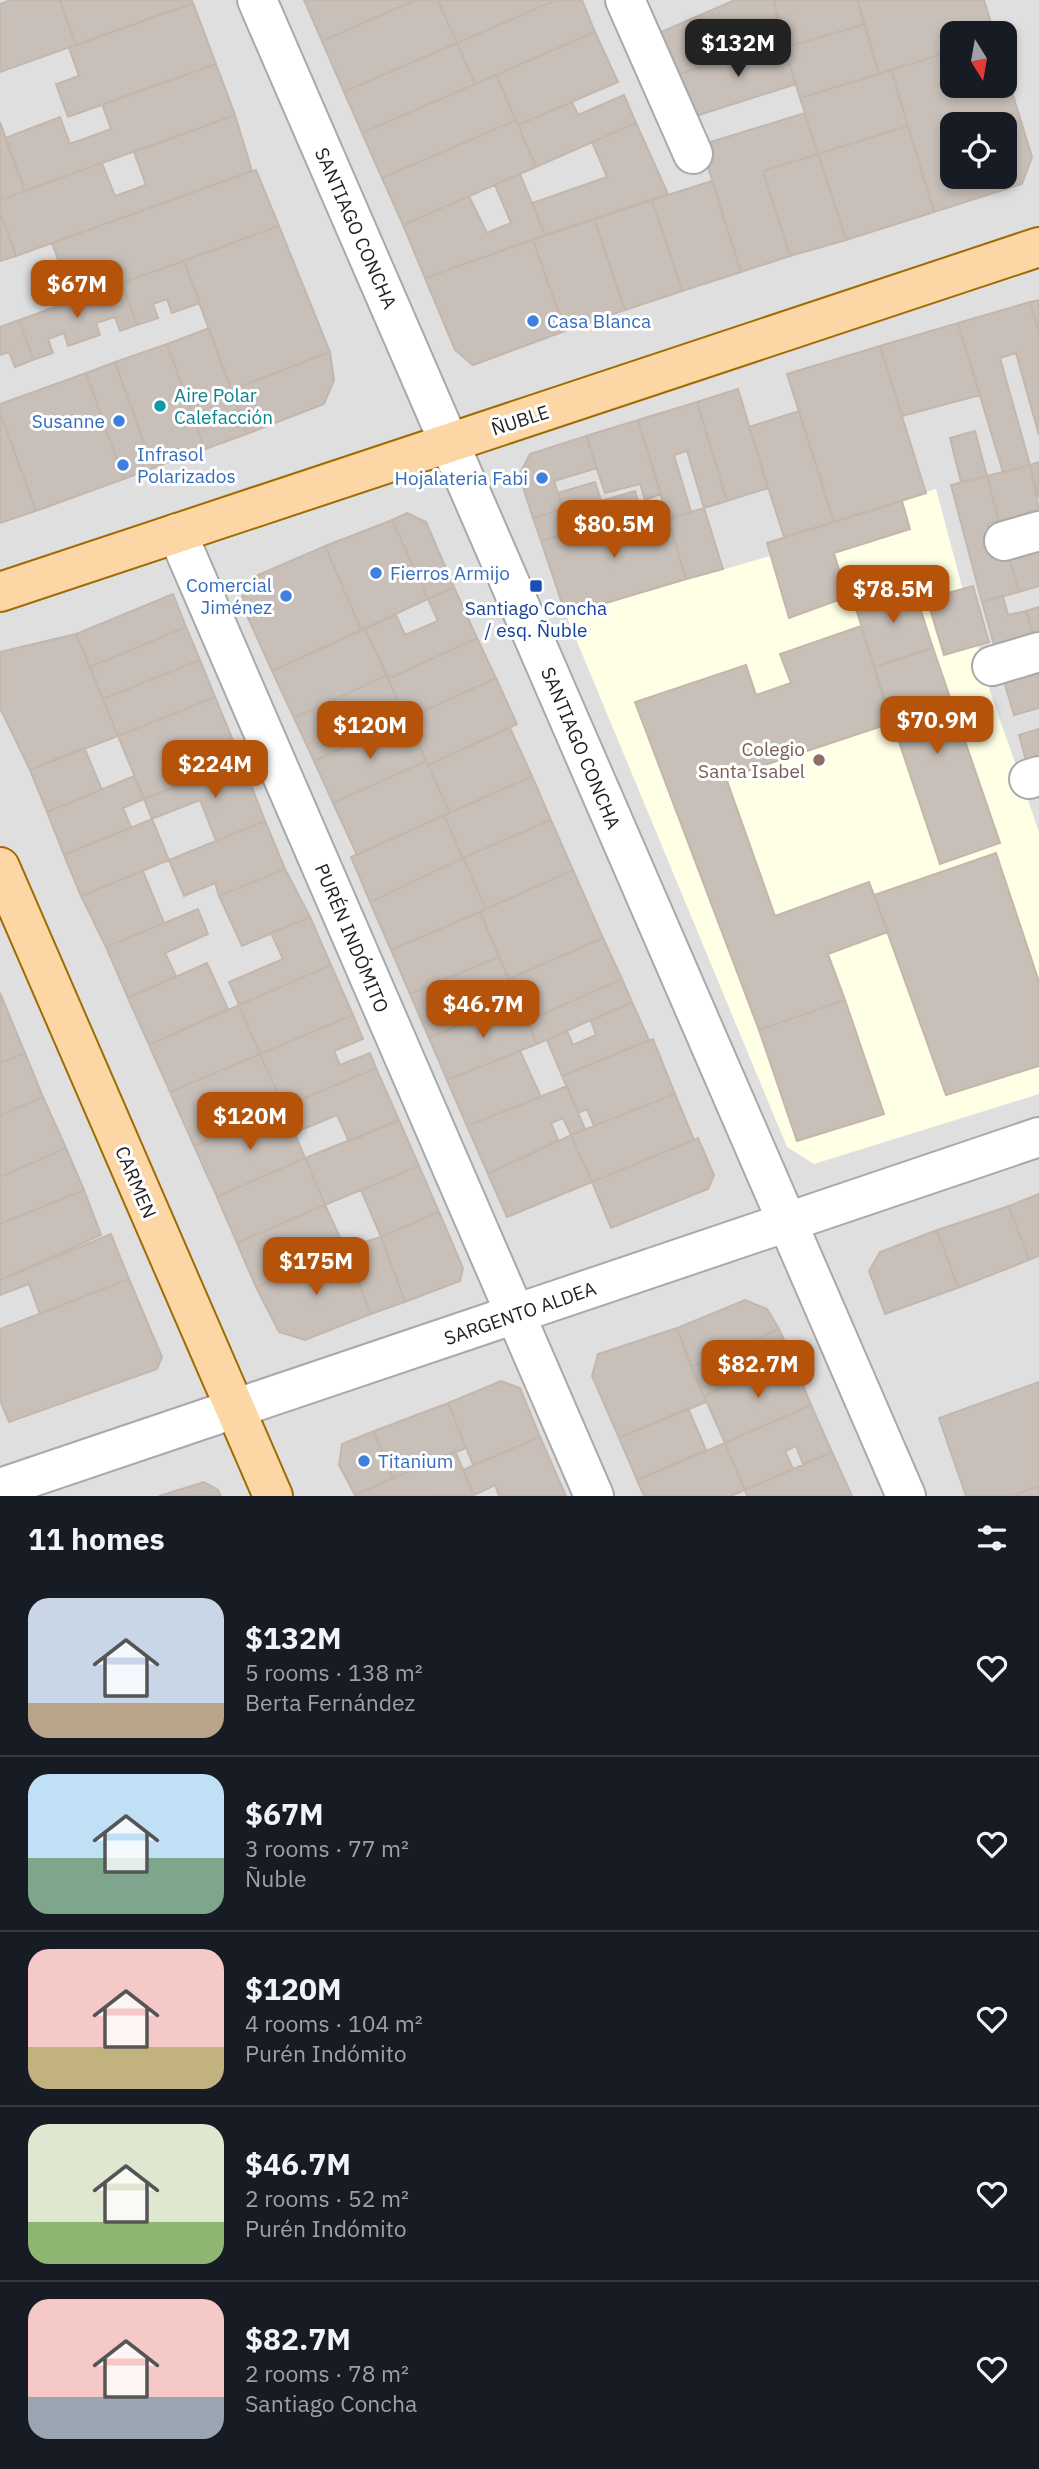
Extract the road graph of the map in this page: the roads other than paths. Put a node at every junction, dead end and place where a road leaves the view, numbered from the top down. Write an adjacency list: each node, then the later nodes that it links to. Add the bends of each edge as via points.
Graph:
1 (257, 0): 5 (street, SANTIAGO CONCHA)
2 (625, 0): 3 (street)
3 (693, 154)
4 (1039, 247): 5 (main road, ÑUBLE)
5 (450, 443): 6 (main road, ÑUBLE); 12 (street, SANTIAGO CONCHA)
6 (177, 533): 7 (main road, ÑUBLE); 13 (street, PURÉN INDÓMITO)
7 (0, 592)
8 (1039, 652): 9 (street)
9 (992, 666)
10 (0, 867): 14 (main road, CARMEN)
11 (1039, 1137): 12 (street, SARGENTO ALDEA)
12 (787, 1222): 13 (street, SARGENTO ALDEA); 18 (street, SANTIAGO CONCHA)
13 (515, 1314): 14 (street, SARGENTO ALDEA); 17 (street, PURÉN INDÓMITO)
14 (235, 1409): 15 (street, SARGENTO ALDEA); 16 (main road, CARMEN)
15 (0, 1488)
16 (273, 1496)
17 (594, 1496)
18 (906, 1496)

